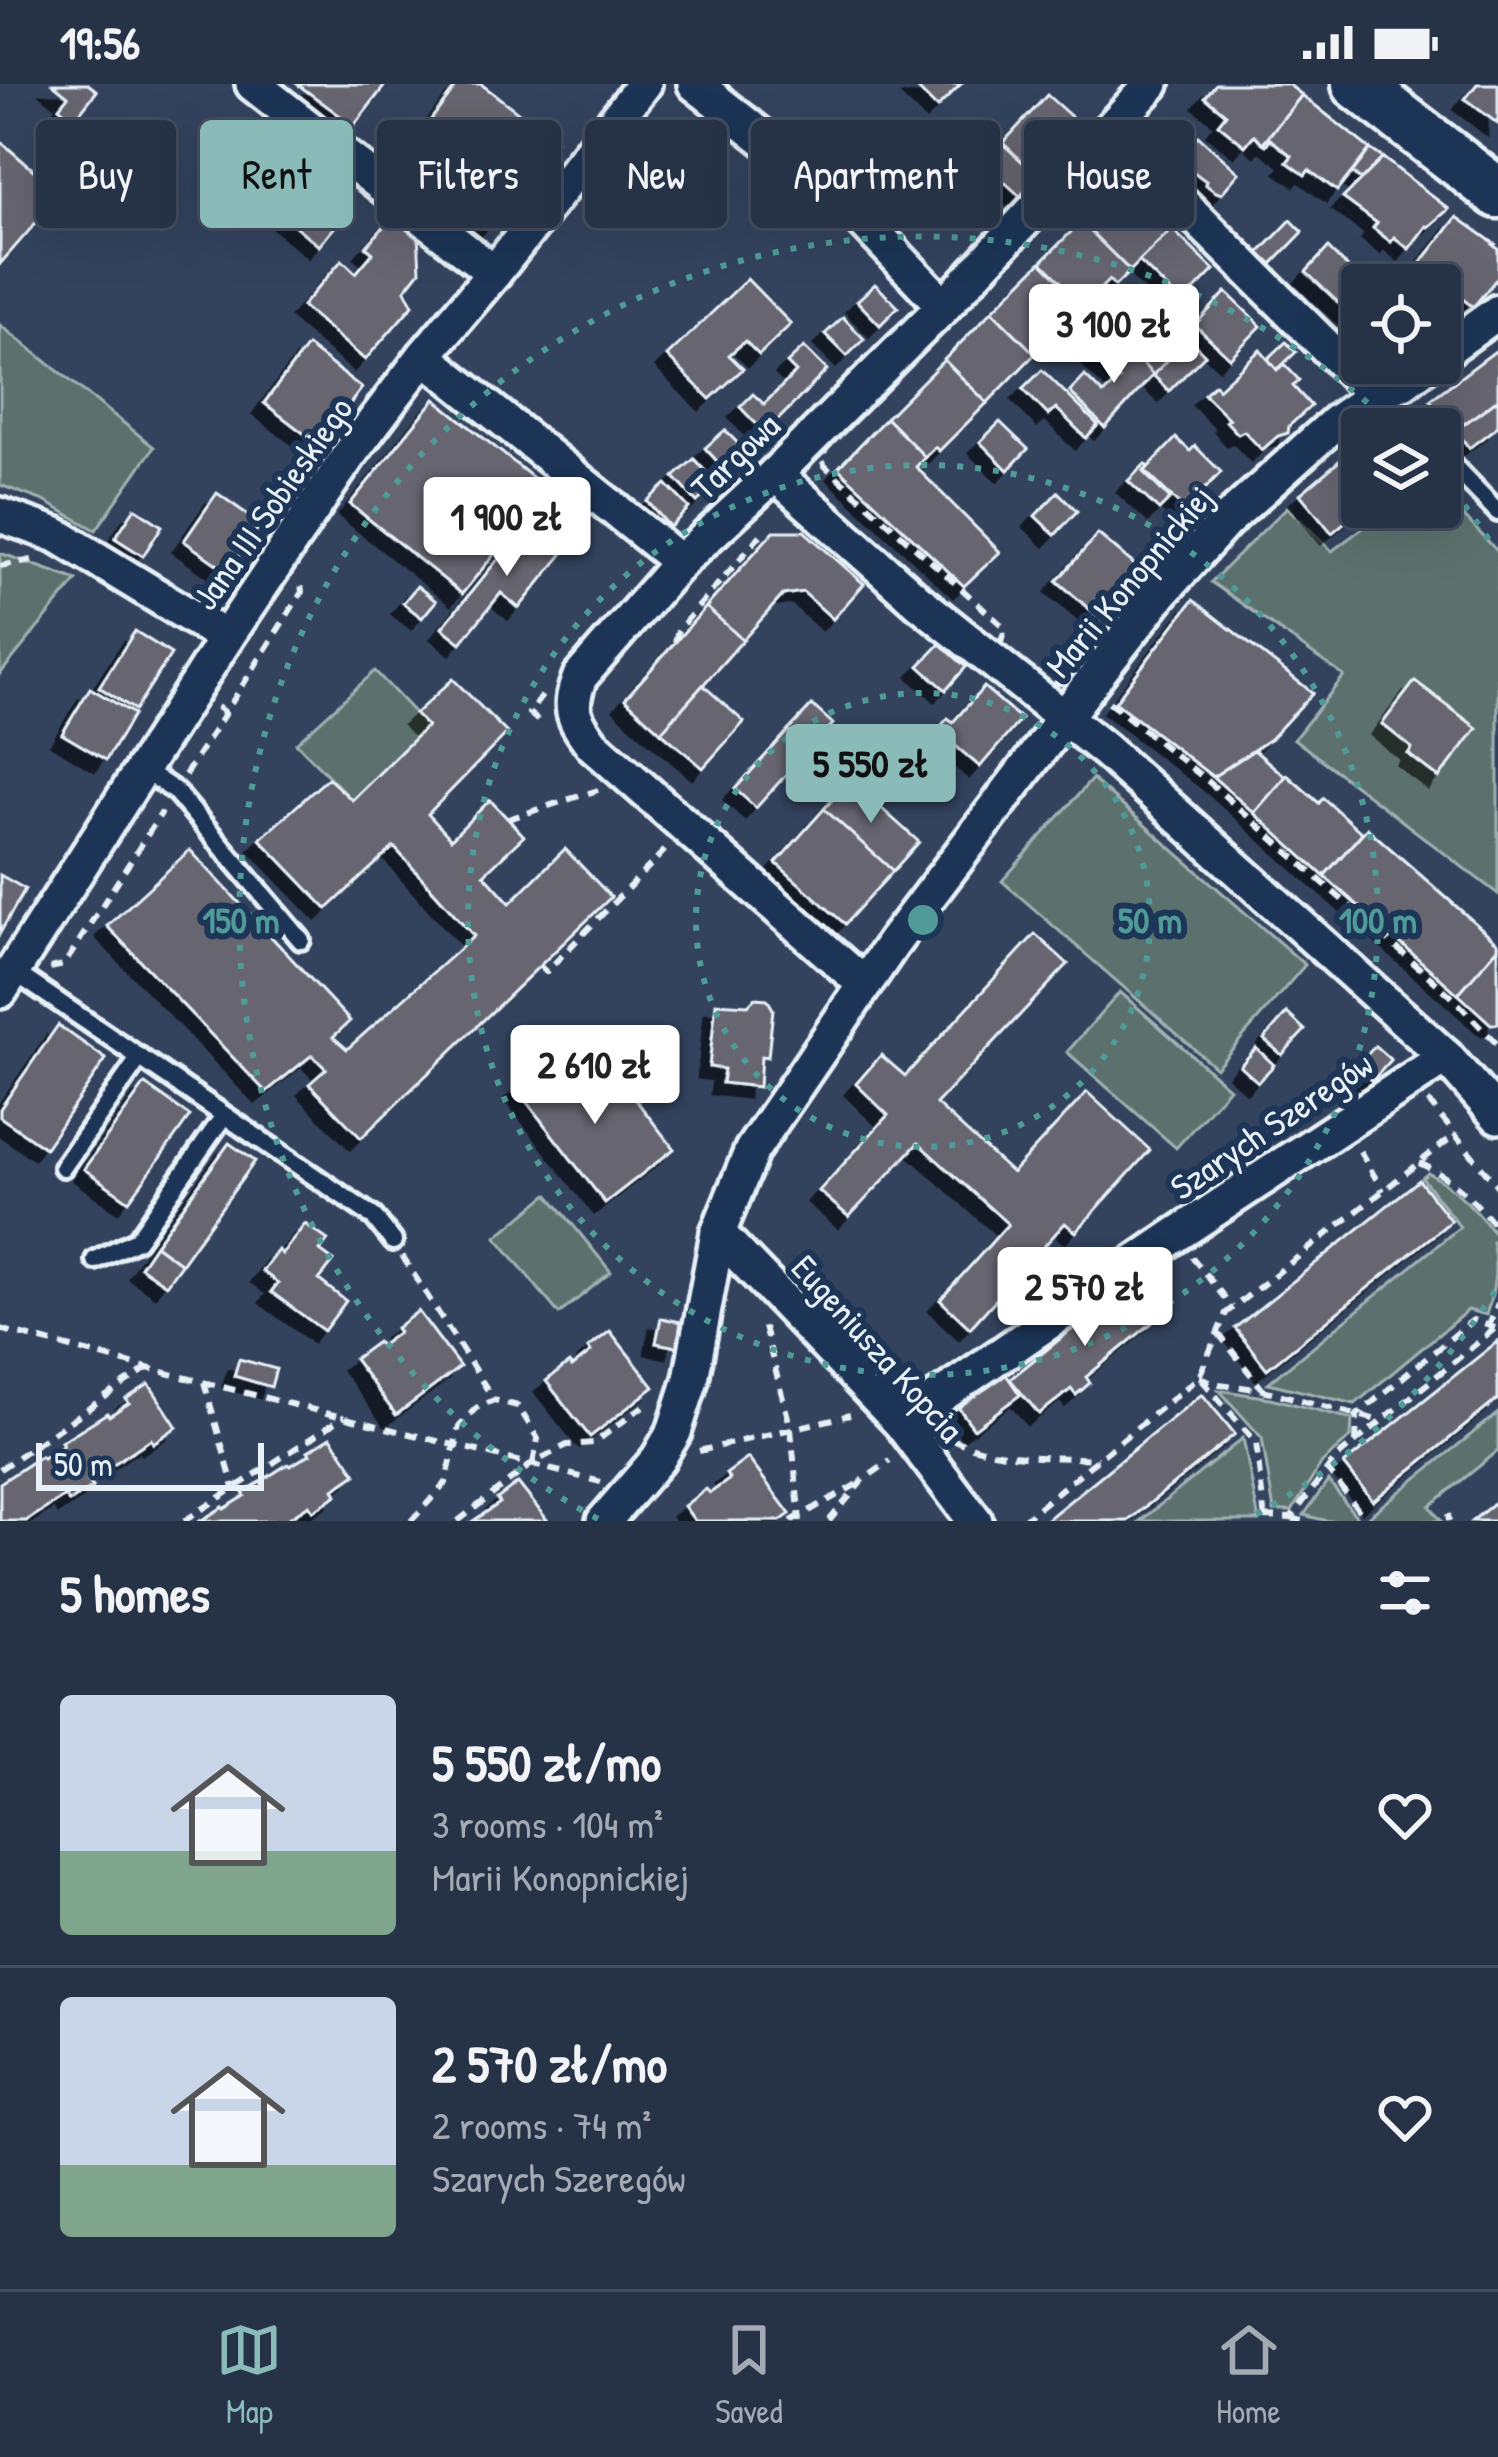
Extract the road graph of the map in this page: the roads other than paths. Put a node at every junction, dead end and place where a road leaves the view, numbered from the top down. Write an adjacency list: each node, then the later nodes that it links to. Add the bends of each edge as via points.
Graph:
1 (253, 84): 10 (street)
2 (644, 84): 10 (street, Jana III Sobieskiego)
3 (695, 84): 11 (street, via 844,202)
4 (1152, 84): 6 (street, Targowa)
5 (1357, 84): 7 (street)
6 (1119, 120)
7 (1498, 193)
8 (1194, 215): 16 (street)
9 (1024, 221): 11 (street, Targowa)
10 (494, 273): 14 (street, Jana III Sobieskiego)
11 (944, 306): 18 (street, Targowa)
12 (1498, 312): 13 (street)
13 (1461, 339)
14 (424, 356): 22 (street); 23 (street, Jana III Sobieskiego)
15 (1398, 384): 16 (street, Marii Konopnickiej)
16 (1375, 394): 17 (lane); 24 (street, Marii Konopnickiej, via 1225,522)
17 (1391, 408)
18 (775, 474): 22 (street, Targowa); 24 (street)
19 (1461, 474): 20 (lane)
20 (1498, 512)
21 (0, 514): 23 (street, via 57,535)
22 (680, 562): 28 (street, Targowa, via 580,677 575,721)
23 (226, 638): 25 (street, Jana III Sobieskiego)
24 (1066, 717): 28 (street, Marii Konopnickiej); 30 (street)
25 (142, 769): 26 (lane, via 175,791); 27 (street, Jana III Sobieskiego)
26 (301, 940)
27 (15, 981): 29 (lane)
28 (864, 984): 34 (street, Marii Konopnickiej, via 752,1150)
29 (140, 1057): 32 (lane); 33 (lane)
30 (1446, 1057): 31 (street); 37 (street, Szarych Szeregów, via 1225,1202)
31 (1498, 1116)
32 (224, 1117): 35 (lane, via 374,1217); 36 (lane, via 137,1240)
33 (63, 1167)
34 (718, 1233): 37 (street, Eugeniusza Kopcia); 38 (street, Marii Konopnickiej, via 692,1379 674,1432 658,1460)
35 (393, 1241)
36 (95, 1261)
37 (900, 1438): 39 (street, Eugeniusza Kopcia)
38 (601, 1509)
39 (975, 1521)

